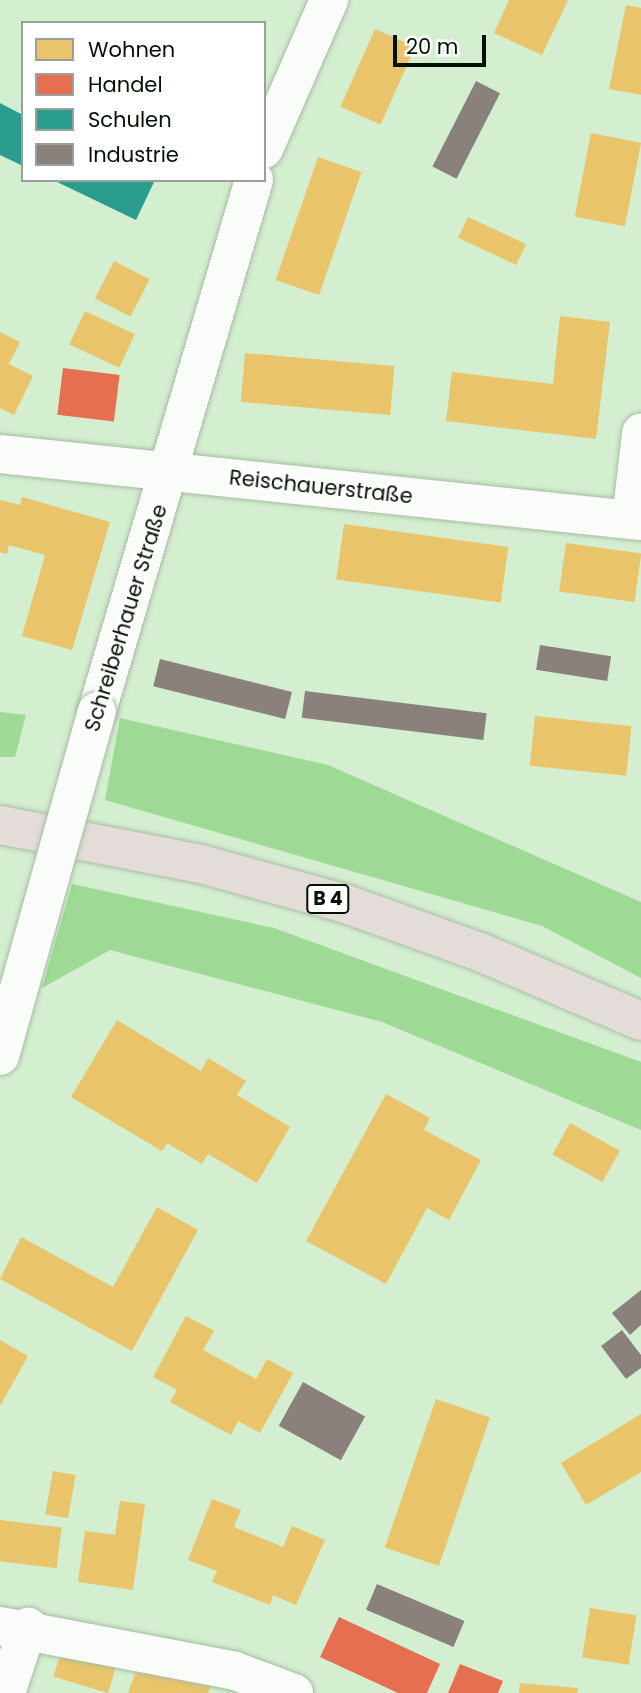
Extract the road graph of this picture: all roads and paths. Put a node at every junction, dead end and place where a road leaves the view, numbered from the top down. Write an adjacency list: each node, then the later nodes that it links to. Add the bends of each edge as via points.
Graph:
1 (329, 0): 2 (street)
2 (266, 144)
3 (253, 182): 6 (street, Schreiberhauer Straße)
4 (641, 433): 7 (street)
5 (0, 454): 6 (street, Reischauerstraße)
6 (170, 471): 7 (street, Reischauerstraße); 10 (street, Schreiberhauer Straße, bridge)
7 (636, 520)
8 (0, 825): 9 (highway, B 4, via 201,864 346,904 480,952)
9 (641, 1021)
10 (0, 1056)
11 (14, 1627): 12 (street); 13 (street, via 235,1671)
12 (6, 1693)
13 (294, 1693)

